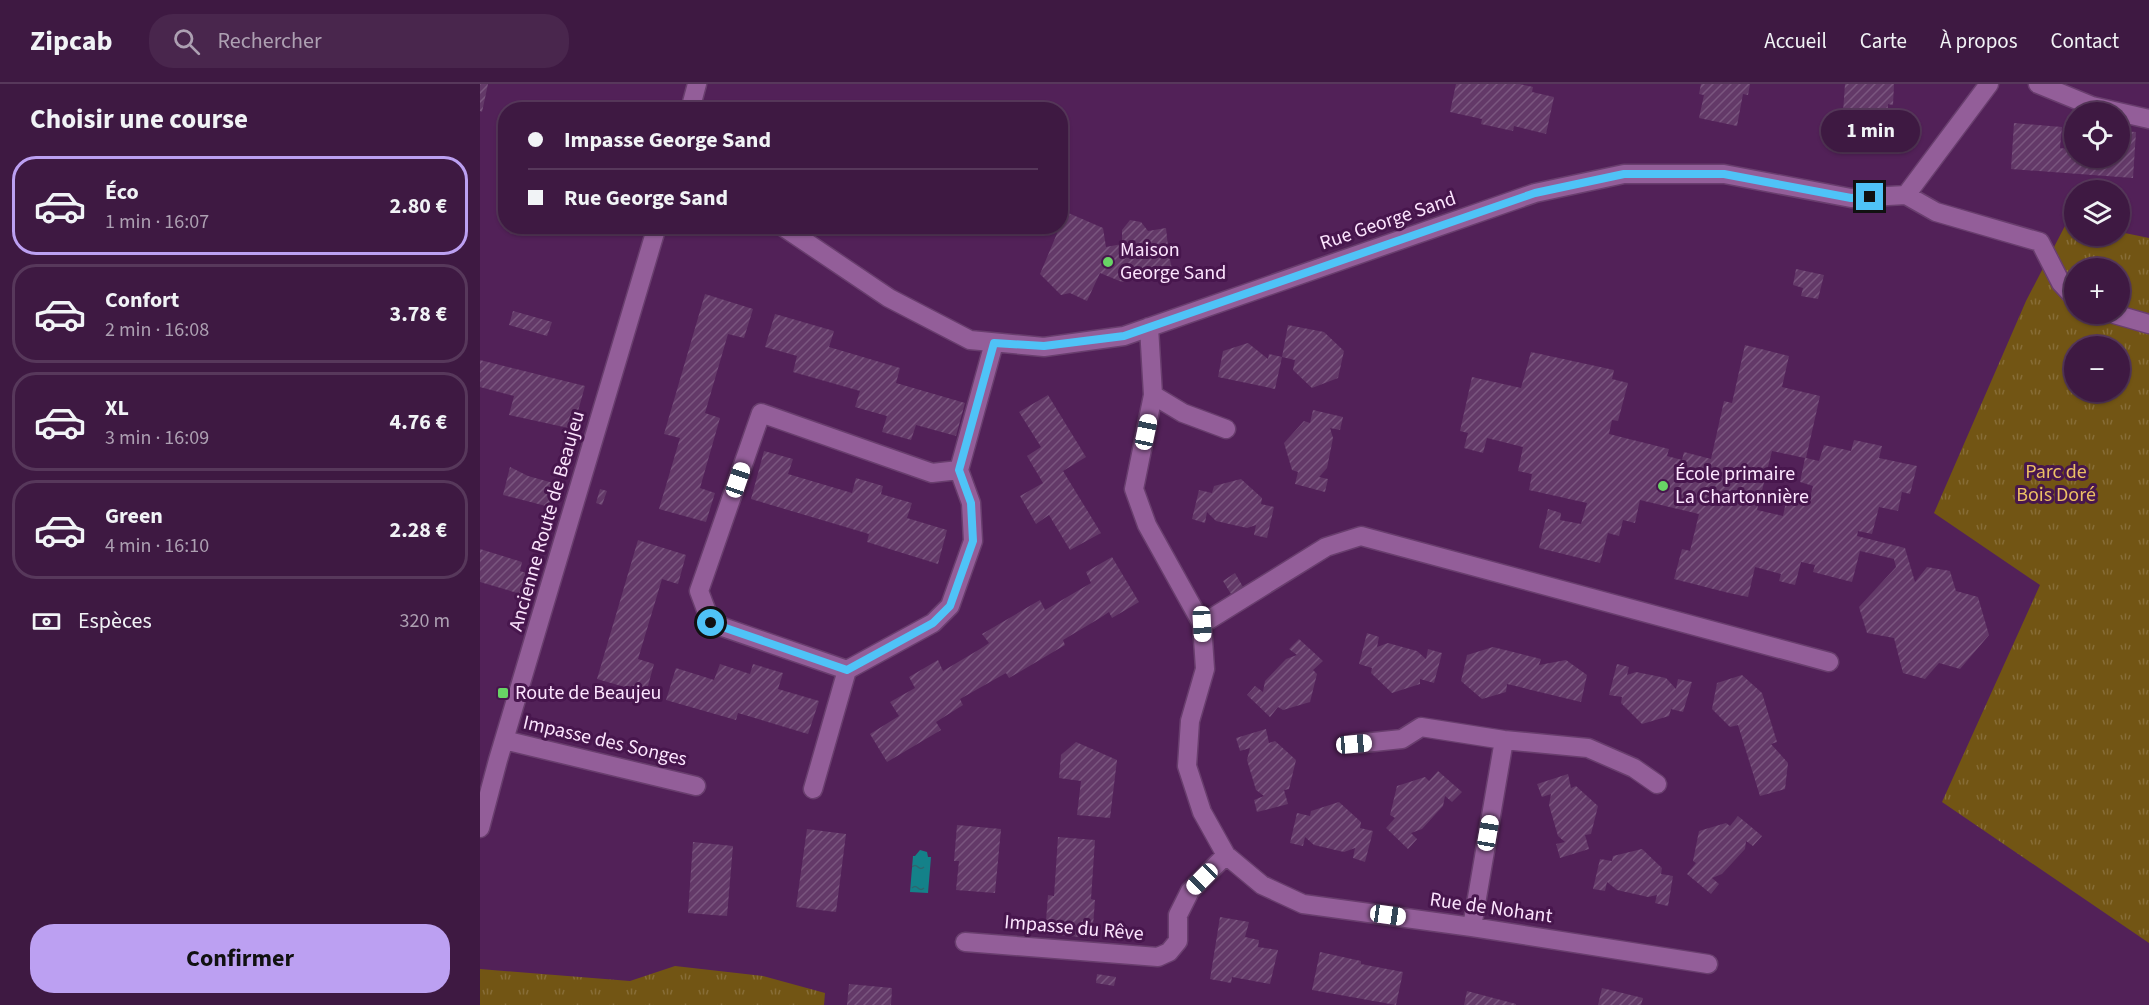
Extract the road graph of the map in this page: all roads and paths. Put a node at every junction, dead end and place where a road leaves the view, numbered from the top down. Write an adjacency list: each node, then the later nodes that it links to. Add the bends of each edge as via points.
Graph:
1 (697, 84): 4 (street)
2 (1989, 84): 6 (street)
3 (2038, 84): 5 (street, via 2092,106)
4 (692, 102)
5 (2149, 119)
6 (1906, 195): 9 (street, via 1936,213 2040,242); 12 (street, Rue George Sand, via 1851,198 1724,174 1624,174 1535,193)
7 (655, 234): 20 (street, Ancienne Route de Beaujeu)
8 (794, 234): 13 (street, Rue George Sand, via 889,298 970,340)
9 (2064, 287)
10 (2130, 319): 11 (street)
11 (2149, 324)
12 (1149, 327): 13 (street, Rue George Sand, via 1124,336 1044,346); 14 (street, Rue de Nohant)
13 (994, 343): 16 (street)
14 (1154, 395): 15 (street, via 1183,413); 17 (street, Rue de Nohant, via 1134,489 1147,525)
15 (1226, 429)
16 (959, 470): 19 (street, via 971,503 973,541 950,606 933,623); 19 (street, via 932,472 761,413 699,591 711,623)
17 (1202, 624): 18 (street, via 1326,548 1361,536); 28 (street, Rue de Nohant, via 1205,669 1190,722 1187,766 1202,812)
18 (1829, 662)
19 (847, 670): 26 (street)
20 (504, 740): 23 (street, Ancienne Route de Beaujeu); 25 (street, Impasse des Songes)
21 (1504, 740): 22 (street, via 1421,727 1402,739); 24 (street, via 1588,748 1634,768); 29 (street)
22 (1354, 744)
23 (489, 757): 27 (street, Ancienne Route de Beaujeu)
24 (1657, 784)
25 (696, 786)
26 (813, 789)
27 (480, 828)
28 (1226, 855): 29 (street, Rue de Nohant, via 1262,885 1303,904); 30 (street, Impasse du Rêve, via 1190,891 1178,915 1178,941 1158,957)
29 (1472, 927): 31 (street, Rue de Nohant)
30 (965, 942)
31 (1708, 964)

